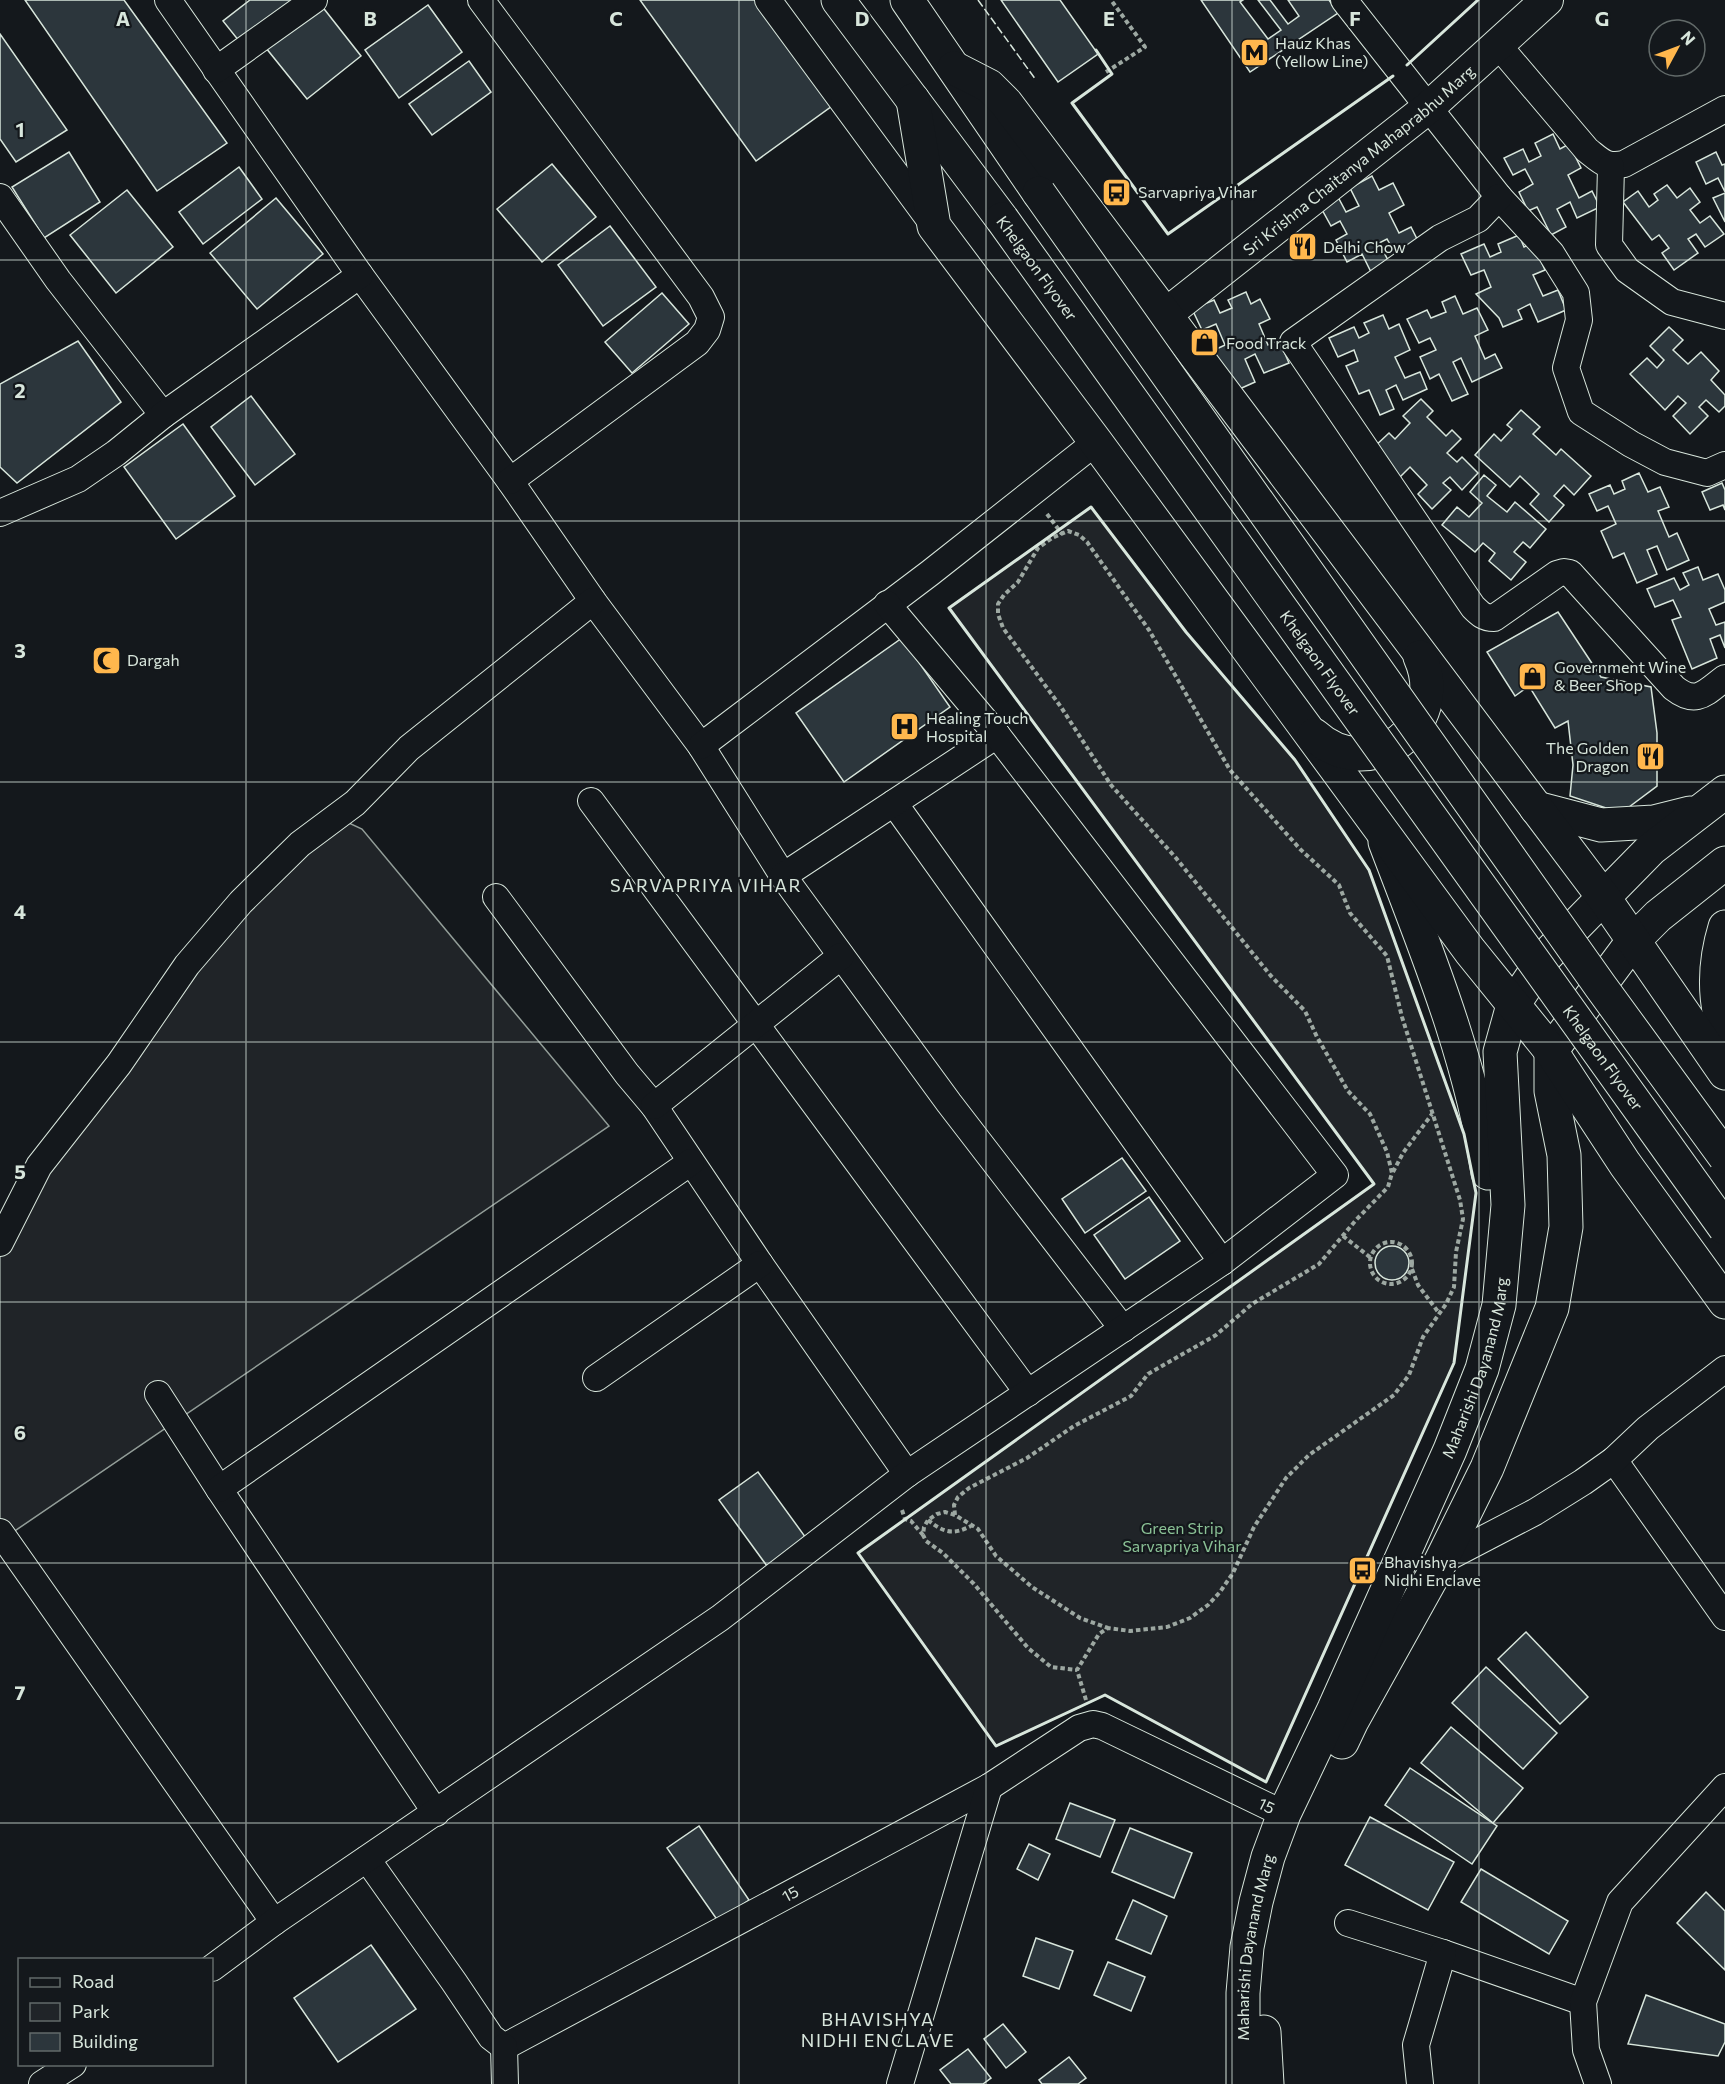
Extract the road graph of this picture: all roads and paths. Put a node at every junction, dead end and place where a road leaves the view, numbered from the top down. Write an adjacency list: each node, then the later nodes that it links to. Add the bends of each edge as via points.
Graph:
1 (168, 0): 12 (street)
2 (314, 0): 12 (street)
3 (482, 0): 27 (street, via 701,297 711,317 697,343)
4 (768, 0): 20 (street)
5 (838, 0): 14 (main road, Khelgaon Flyover)
6 (907, 0): 11 (main road)
7 (1111, 0): 13 (path, via 1145,47)
8 (1344, 0): 15 (street)
9 (1540, 2): 10 (street, Sri Krishna Chaitanya Mahaprabhu Marg)
10 (1498, 45): 15 (street, Sri Krishna Chaitanya Mahaprabhu Marg); 17 (street, via 1587,150)
11 (954, 68): 22 (main road, via 989,86 1006,104); 56 (main road, bridge)
12 (216, 70): 21 (street)
13 (1106, 72)
14 (913, 100): 20 (main road); 59 (main road, Khelgaon Flyover, bridge)
15 (1429, 107): 19 (street); 22 (street, Sri Krishna Chaitanya Mahaprabhu Marg)
16 (1725, 109): 17 (street, via 1624,164)
17 (1611, 167): 23 (street, via 1609,244 1627,270 1672,302)
18 (0, 197): 24 (street, via 58,280)
19 (1499, 197): 26 (street, via 1551,254 1576,293 1579,320 1566,368 1581,412 1665,462 1707,473); 32 (street, via 1478,219 1440,238 1293,342 1480,614 1494,618 1557,574 1570,573 1683,695 1701,696)
20 (934, 226): 25 (main road)
21 (360, 275): 24 (street); 27 (street)
22 (1165, 315): 31 (main road)
23 (1725, 316)
24 (163, 415): 28 (street, via 78,479)
25 (1096, 442): 30 (street); 33 (main road)
26 (1725, 465)
27 (510, 481): 29 (street)
28 (0, 513)
29 (593, 601): 35 (street); 61 (street, via 409,748 355,803 300,844 241,902 187,965 119,1064 39,1166)
30 (887, 604): 34 (street); 35 (street)
31 (1415, 647): 33 (main road, via 1426,671 1427,698 1418,722 1400,742 1376,753 1350,754 1325,744); 39 (main road)
32 (1725, 678)
33 (1305, 727): 41 (main road)
34 (997, 735): 38 (street); 63 (street, via 1335,1175)
35 (701, 746): 43 (street)
36 (1725, 792): 40 (main road, Maharishi Dayanand Marg)
37 (591, 801): 50 (street)
38 (894, 803): 43 (street); 63 (street)
39 (1536, 808): 40 (main road, via 1601,825 1654,822); 45 (main road)
40 (1699, 811): 45 (main road, Maharishi Dayanand Marg, via 1651,849)
41 (1378, 826): 49 (main road); 65 (main road, via 1441,990 1482,1133)
42 (1725, 863): 47 (main road)
43 (783, 876): 48 (street)
44 (496, 897): 54 (street)
45 (1604, 898): 47 (main road); 49 (main road, Maharishi Dayanand Marg, via 1546,956)
46 (1725, 927): 51 (main road, via 1715,993)
47 (1633, 940): 52 (main road); 53 (main road)
48 (842, 956): 50 (street); 69 (street)
49 (1513, 1005): 52 (main road); 65 (main road, Maharishi Dayanand Marg, via 1500,1052 1508,1205)
50 (755, 1024): 54 (street); 72 (street)
51 (1725, 1034)
52 (1551, 1051): 67 (main road, via 1625,1164); 83 (main road, via 1551,1091 1564,1155 1566,1227 1552,1308 1487,1468)
53 (1725, 1073)
54 (654, 1106): 57 (street)
55 (1432, 1114): 58 (path); 58 (path, via 1387,956 1350,913 1339,885 1300,849 1230,770 1149,630 1087,542 1068,531 1052,538 1038,548 1018,582 998,604 1003,628 1061,707 1111,785 1271,976 1305,1011 1348,1091 1370,1114); 68 (path, via 1463,1219 1454,1287)
56 (1725, 1157)
57 (691, 1162): 64 (street); 76 (street)
58 (1392, 1173): 60 (path, via 1388,1187)
59 (1725, 1228)
60 (1343, 1236): 62 (path); 78 (path, via 1319,1264 1252,1304 1216,1335 1148,1374 1131,1396 969,1488 958,1497)
61 (0, 1243)
62 (1371, 1258): 66 (path, via 1383,1244 1392,1242 1408,1251); 66 (path, via 1374,1276 1391,1285 1408,1277)
63 (1222, 1262): 69 (street)
64 (760, 1264): 71 (street); 75 (street)
65 (1502, 1264): 87 (main road, Maharishi Dayanand Marg, via 1499,1305 1482,1369)
66 (1412, 1269): 68 (path, via 1418,1285)
67 (1725, 1302)
68 (1439, 1313): 85 (path, via 1423,1337 1409,1375 1394,1395 1310,1455 1286,1479 1254,1527 1233,1573 1208,1605 1167,1627 1130,1631)
69 (1123, 1329): 72 (street)
70 (1725, 1369): 74 (street, via 1648,1428)
71 (596, 1378)
72 (1028, 1393): 75 (street)
73 (158, 1394): 76 (street)
74 (1614, 1460): 83 (street, via 1535,1512); 84 (street)
75 (907, 1474): 91 (street, via 720,1618)
76 (219, 1489): 91 (street)
77 (903, 1511): 80 (path)
78 (955, 1515): 79 (path, via 945,1512); 81 (path)
79 (928, 1520): 81 (path, via 954,1533); 86 (path, via 922,1535 926,1542 974,1584 1028,1648 1051,1667)
80 (911, 1521)
81 (972, 1525): 85 (path, via 996,1556 1032,1587 1080,1618)
82 (0, 1532): 94 (street)
83 (1441, 1561): 87 (main road)
84 (1725, 1617)
85 (1108, 1628): 86 (path, via 1099,1634)
86 (1077, 1670): 88 (path)
87 (1343, 1715): 92 (main road)
88 (1093, 1724): 89 (street, 15, via 1070,1732); 92 (street, 15)
89 (989, 1787): 99 (street, 15); 103 (street)
90 (1725, 1787): 98 (street, via 1620,1902)
91 (436, 1813): 93 (street)
92 (1295, 1818): 104 (main road, Maharishi Dayanand Marg, via 1265,1868 1247,1947); 105 (main road, Maharishi Dayanand Marg, via 1290,1864 1269,1950 1264,2016)
93 (367, 1859): 94 (street); 99 (street, via 491,2037)
94 (274, 1922): 97 (street)
95 (1348, 1923): 96 (street)
96 (1443, 1953): 98 (street); 106 (street, via 1416,2045)
97 (213, 1967)
98 (1583, 2002): 107 (street, via 1586,2050)
99 (504, 2047): 102 (street)
100 (69, 2066): 101 (street)
101 (42, 2084)
102 (505, 2084)
103 (900, 2084)
104 (1243, 2084)
105 (1267, 2084)
106 (1420, 2084)
107 (1598, 2084)

